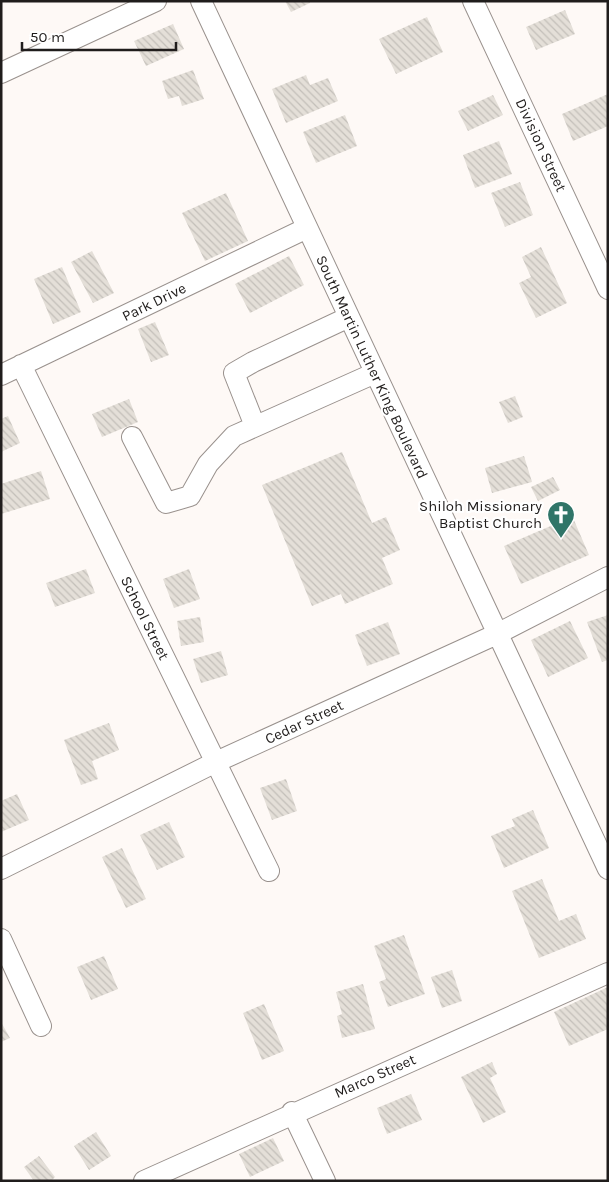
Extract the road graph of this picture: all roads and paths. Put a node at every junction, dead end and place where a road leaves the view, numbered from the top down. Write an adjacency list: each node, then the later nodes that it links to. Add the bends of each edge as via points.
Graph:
1 (156, 1): 4 (street)
2 (201, 1): 5 (street, South Martin Luther King Boulevard)
3 (473, 1): 6 (street, Division Street)
4 (1, 73)
5 (307, 228): 7 (street, South Martin Luther King Boulevard); 8 (street, Park Drive)
6 (608, 289)
7 (349, 317): 9 (street, South Martin Luther King Boulevard); 11 (street, via 234,374)
8 (21, 365): 10 (street, Park Drive); 15 (street, School Street)
9 (375, 373): 11 (street); 14 (street, South Martin Luther King Boulevard)
10 (1, 375)
11 (256, 426): 12 (street, via 234,436 208,464 190,496 166,503)
12 (132, 437)
13 (608, 577): 14 (street, Cedar Street)
14 (497, 634): 15 (street, Cedar Street); 17 (street, South Martin Luther King Boulevard)
15 (216, 762): 16 (street, Cedar Street); 18 (street, School Street)
16 (1, 869)
17 (608, 869)
18 (269, 871)
19 (1, 939): 21 (street)
20 (608, 973): 22 (street, Marco Street)
21 (42, 1026)
22 (292, 1112): 23 (street, Marco Street); 24 (street)
23 (144, 1181)
24 (325, 1181)

